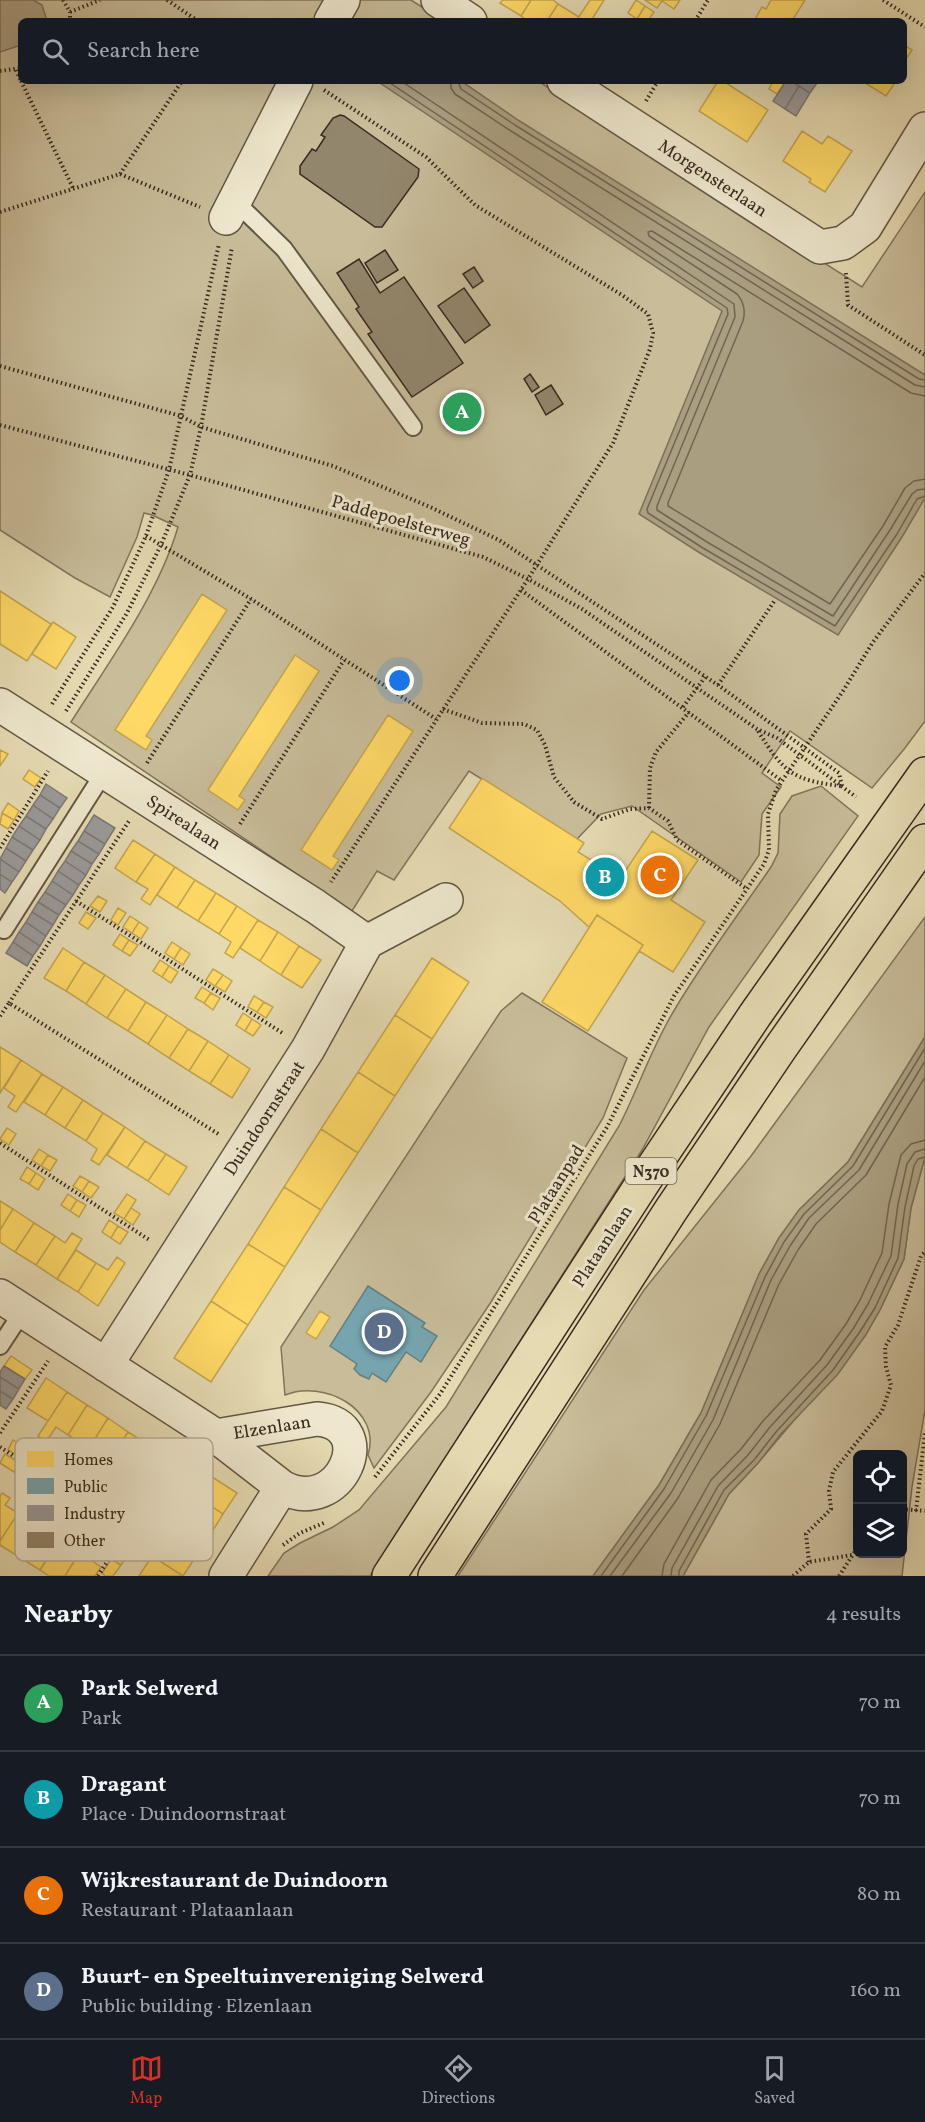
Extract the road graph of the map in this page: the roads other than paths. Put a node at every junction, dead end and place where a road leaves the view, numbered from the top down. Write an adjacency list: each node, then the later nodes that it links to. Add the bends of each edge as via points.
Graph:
1 (343, 0): 3 (street)
2 (438, 0): 4 (street)
3 (333, 18)
4 (465, 18)
5 (569, 84): 7 (street, Morgensterlaan, via 820,247 854,235)
6 (310, 85): 8 (street)
7 (925, 129)
8 (232, 220): 9 (lane, via 244,210 284,249)
9 (413, 427)
10 (0, 705): 12 (street, Spirealaan)
11 (925, 774): 23 (highway, Plataanlaan / N370, via 644,1181)
12 (127, 785): 15 (lane); 16 (street, Spirealaan)
13 (925, 841): 24 (highway, N370, via 671,1210)
14 (446, 900): 16 (street)
15 (4, 930)
16 (367, 942): 19 (street, Duindoornstraat, via 308,1049)
17 (11, 1304): 18 (lane); 19 (street, Elzenlaan)
18 (0, 1346)
19 (106, 1365): 20 (street, Elzenlaan)
20 (206, 1430): 21 (street, Elzenlaan); 21 (street, Elzenlaan, via 316,1419 342,1429 350,1453 347,1465 333,1484 302,1494)
21 (282, 1487): 22 (street)
22 (226, 1576)
23 (389, 1576)
24 (435, 1576)

